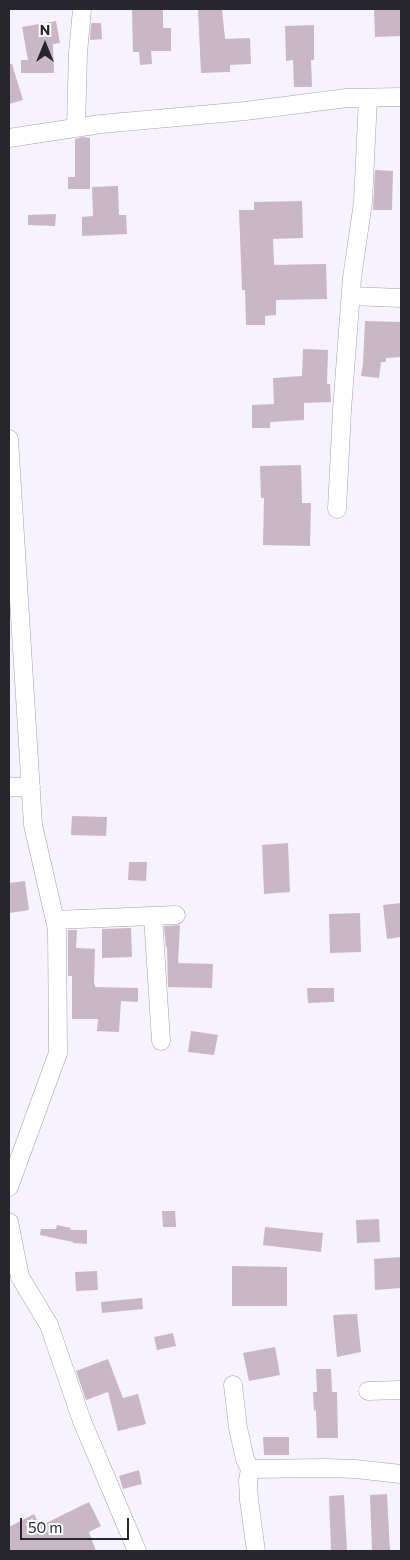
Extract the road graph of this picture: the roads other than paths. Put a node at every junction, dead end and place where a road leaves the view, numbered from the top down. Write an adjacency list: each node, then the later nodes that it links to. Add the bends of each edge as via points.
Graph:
1 (82, 9): 4 (street)
2 (401, 97): 3 (street)
3 (368, 98): 4 (street); 6 (street, via 363,202)
4 (76, 127): 5 (street)
5 (9, 138)
6 (351, 296): 7 (street); 9 (street)
7 (401, 298)
8 (9, 439): 10 (street)
9 (337, 509)
10 (31, 786): 11 (street); 14 (street, via 33,825)
11 (9, 787)
12 (176, 915): 13 (street)
13 (153, 916): 14 (street); 15 (street)
14 (55, 920): 16 (street, via 58,1052)
15 (161, 1041)
16 (9, 1187)
17 (9, 1222): 23 (street, via 20,1276 49,1324 82,1421)
18 (233, 1385): 21 (street, via 238,1428)
19 (401, 1390): 20 (street)
20 (368, 1391)
21 (250, 1469): 22 (street, via 325,1468); 24 (street, via 249,1500)
22 (401, 1474)
23 (137, 1551)
24 (256, 1551)

